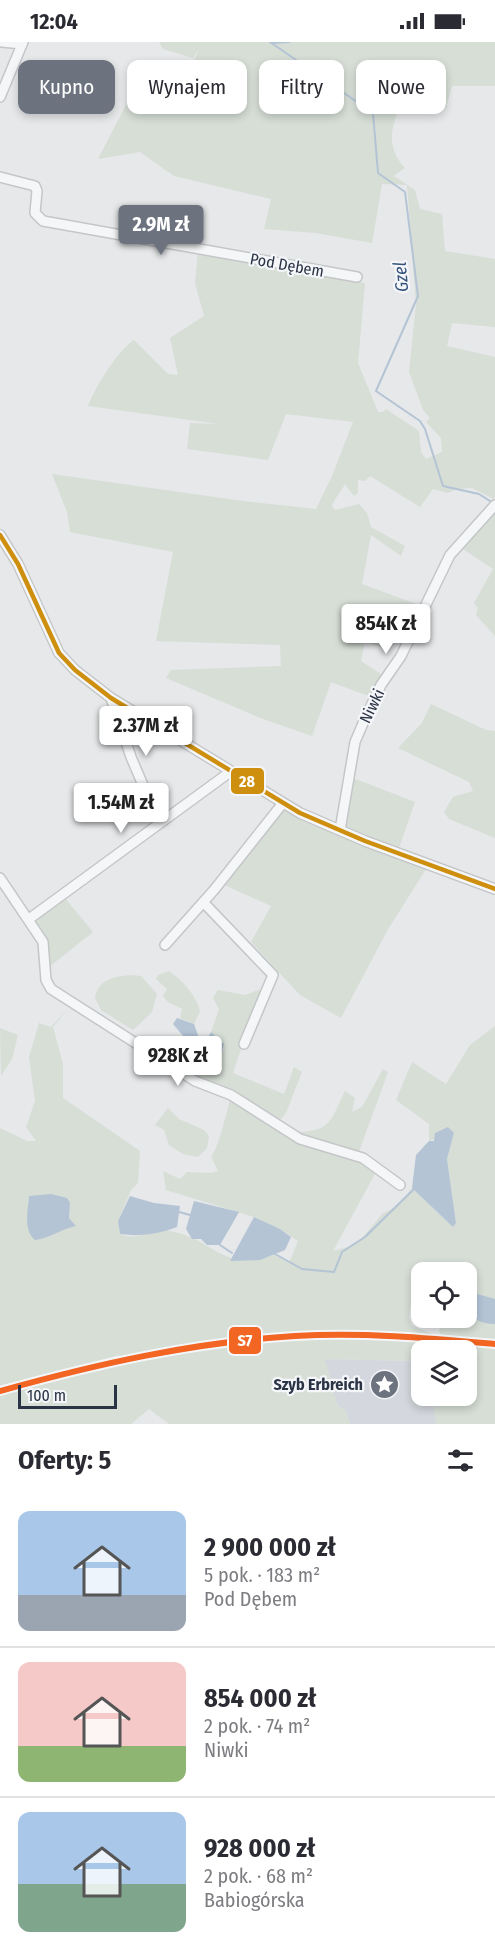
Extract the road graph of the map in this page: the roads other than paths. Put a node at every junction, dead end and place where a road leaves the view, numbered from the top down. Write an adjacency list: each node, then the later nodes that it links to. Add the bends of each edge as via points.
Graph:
1 (2, 42): 2 (street)
2 (23, 43): 3 (street)
3 (1, 95)
4 (0, 177): 5 (street, Pod Dębem, via 35,186 36,213 43,221)
5 (357, 277)
6 (494, 507): 12 (street, Niwki, via 450,555 401,656 367,714 355,742)
7 (0, 535): 8 (street, via 18,564 51,641 75,670)
8 (111, 698): 9 (street); 11 (street)
9 (230, 772): 10 (street); 11 (street)
10 (283, 803): 12 (street); 15 (street)
11 (159, 823): 16 (street)
12 (340, 830): 14 (street)
13 (0, 878): 16 (street)
14 (495, 889)
15 (204, 903): 17 (street); 18 (street, via 273,975)
16 (28, 919): 19 (street, via 43,942 46,980 62,996 195,1081 231,1095 300,1139 363,1158)
17 (165, 945)
18 (244, 1044)
19 (400, 1185)

